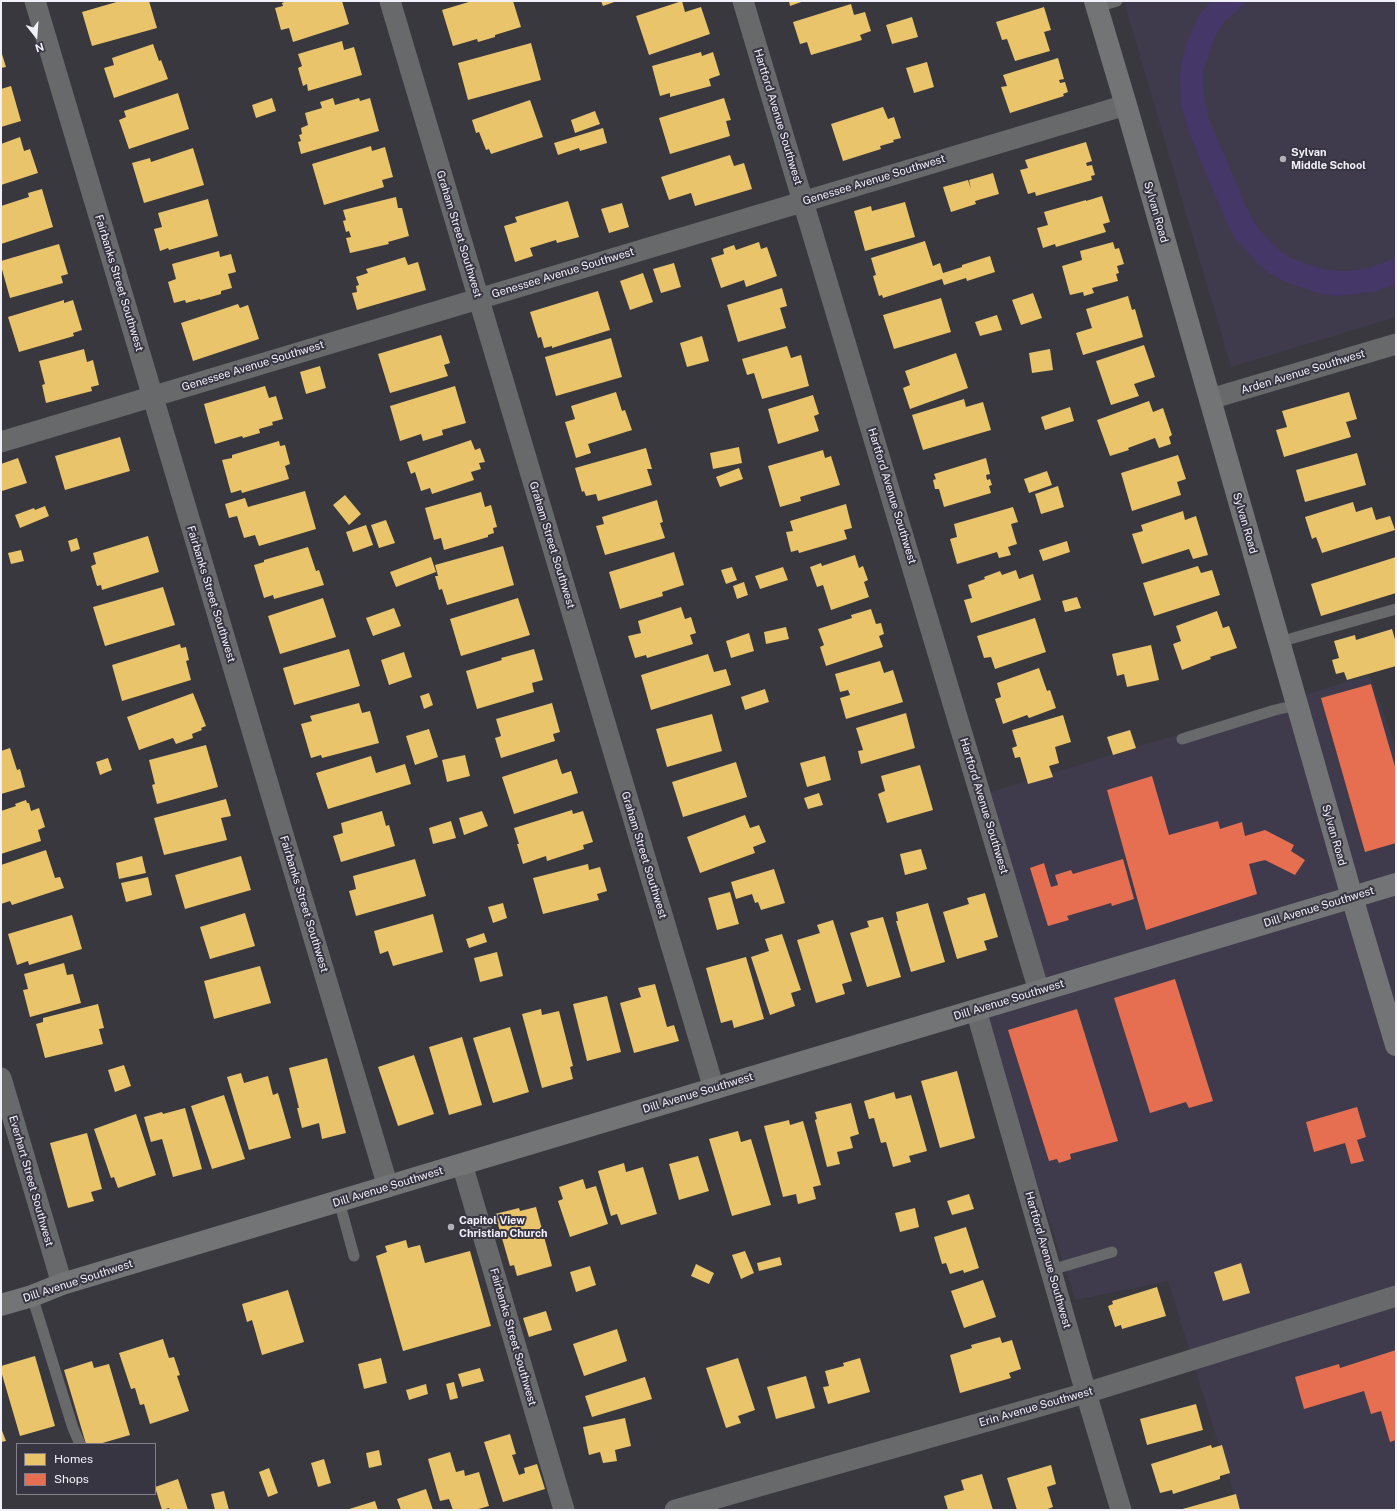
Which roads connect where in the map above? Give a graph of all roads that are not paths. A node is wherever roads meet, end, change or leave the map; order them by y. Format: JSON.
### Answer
{"nodes":[{"id":1,"x":35,"y":1,"type":"edge"},
{"id":2,"x":390,"y":1,"type":"edge"},
{"id":3,"x":743,"y":1,"type":"edge"},
{"id":4,"x":1103,"y":3,"type":"edge"},
{"id":5,"x":1126,"y":105,"type":"junction"},
{"id":6,"x":804,"y":201,"type":"junction"},
{"id":7,"x":478,"y":298,"type":"junction"},
{"id":8,"x":1396,"y":344,"type":"edge"},
{"id":9,"x":152,"y":396,"type":"junction"},
{"id":10,"x":1210,"y":399,"type":"junction"},
{"id":11,"x":1,"y":442,"type":"edge"},
{"id":12,"x":1396,"y":609,"type":"edge"},
{"id":13,"x":1279,"y":642,"type":"junction"},
{"id":14,"x":1297,"y":705,"type":"junction"},
{"id":15,"x":1182,"y":739,"type":"dead end"},
{"id":16,"x":1396,"y":884,"type":"edge"},
{"id":17,"x":1352,"y":897,"type":"junction"},
{"id":18,"x":1040,"y":991,"type":"junction"},
{"id":19,"x":976,"y":1010,"type":"junction"},
{"id":20,"x":1396,"y":1045,"type":"edge"},
{"id":21,"x":1,"y":1078,"type":"edge"},
{"id":22,"x":714,"y":1088,"type":"junction"},
{"id":23,"x":462,"y":1164,"type":"junction"},
{"id":24,"x":388,"y":1187,"type":"junction"},
{"id":25,"x":339,"y":1201,"type":"junction"},
{"id":26,"x":1112,"y":1252,"type":"dead end"},
{"id":27,"x":354,"y":1256,"type":"dead end"},
{"id":28,"x":1051,"y":1270,"type":"junction"},
{"id":29,"x":62,"y":1284,"type":"junction"},
{"id":30,"x":32,"y":1296,"type":"junction"},
{"id":31,"x":1396,"y":1296,"type":"edge"},
{"id":32,"x":1,"y":1305,"type":"edge"},
{"id":33,"x":1086,"y":1393,"type":"junction"},
{"id":34,"x":80,"y":1443,"type":"edge"},
{"id":35,"x":564,"y":1510,"type":"edge"},
{"id":36,"x":674,"y":1510,"type":"edge"},
{"id":37,"x":1121,"y":1510,"type":"edge"}],
"edges":[{"from":1,"to":9,"type":"street","name":"Fairbanks Street Southwest"},
{"from":2,"to":7,"type":"street","name":"Graham Street Southwest"},
{"from":3,"to":6,"type":"street","name":"Hartford Avenue Southwest"},
{"from":4,"to":5,"type":"main road","name":"Sylvan Road"},
{"from":5,"to":6,"type":"street","name":"Genessee Avenue Southwest"},
{"from":5,"to":10,"type":"main road","name":"Sylvan Road"},
{"from":6,"to":7,"type":"street","name":"Genessee Avenue Southwest"},
{"from":6,"to":18,"type":"street","name":"Hartford Avenue Southwest"},
{"from":7,"to":9,"type":"street","name":"Genessee Avenue Southwest"},
{"from":7,"to":22,"type":"street","name":"Graham Street Southwest"},
{"from":8,"to":10,"type":"street","name":"Arden Avenue Southwest"},
{"from":9,"to":11,"type":"street","name":"Genessee Avenue Southwest"},
{"from":9,"to":24,"type":"street","name":"Fairbanks Street Southwest"},
{"from":10,"to":13,"type":"main road","name":"Sylvan Road"},
{"from":12,"to":13,"type":"lane"},
{"from":13,"to":14,"type":"main road","name":"Sylvan Road"},
{"from":14,"to":15,"type":"lane"},
{"from":14,"to":17,"type":"main road","name":"Sylvan Road"},
{"from":16,"to":17,"type":"main road","name":"Dill Avenue Southwest"},
{"from":17,"to":18,"type":"main road","name":"Dill Avenue Southwest"},
{"from":17,"to":20,"type":"main road","name":"Sylvan Road"},
{"from":18,"to":19,"type":"main road","name":"Dill Avenue Southwest"},
{"from":19,"to":22,"type":"main road","name":"Dill Avenue Southwest"},
{"from":19,"to":28,"type":"street","name":"Hartford Avenue Southwest"},
{"from":21,"to":29,"type":"street","name":"Everhart Street Southwest"},
{"from":22,"to":23,"type":"main road","name":"Dill Avenue Southwest"},
{"from":23,"to":24,"type":"main road","name":"Dill Avenue Southwest"},
{"from":23,"to":35,"type":"street","name":"Fairbanks Street Southwest"},
{"from":24,"to":25,"type":"main road","name":"Dill Avenue Southwest"},
{"from":25,"to":27,"type":"lane"},
{"from":25,"to":29,"type":"main road","name":"Dill Avenue Southwest"},
{"from":26,"to":28,"type":"lane"},
{"from":28,"to":33,"type":"street","name":"Hartford Avenue Southwest"},
{"from":29,"to":30,"type":"main road","name":"Dill Avenue Southwest"},
{"from":30,"to":32,"type":"main road","name":"Dill Avenue Southwest"},
{"from":30,"to":34,"type":"lane"},
{"from":31,"to":33,"type":"street","name":"Erin Avenue Southwest"},
{"from":33,"to":36,"type":"street","name":"Erin Avenue Southwest"},
{"from":33,"to":37,"type":"street","name":"Hartford Avenue Southwest"}]}
